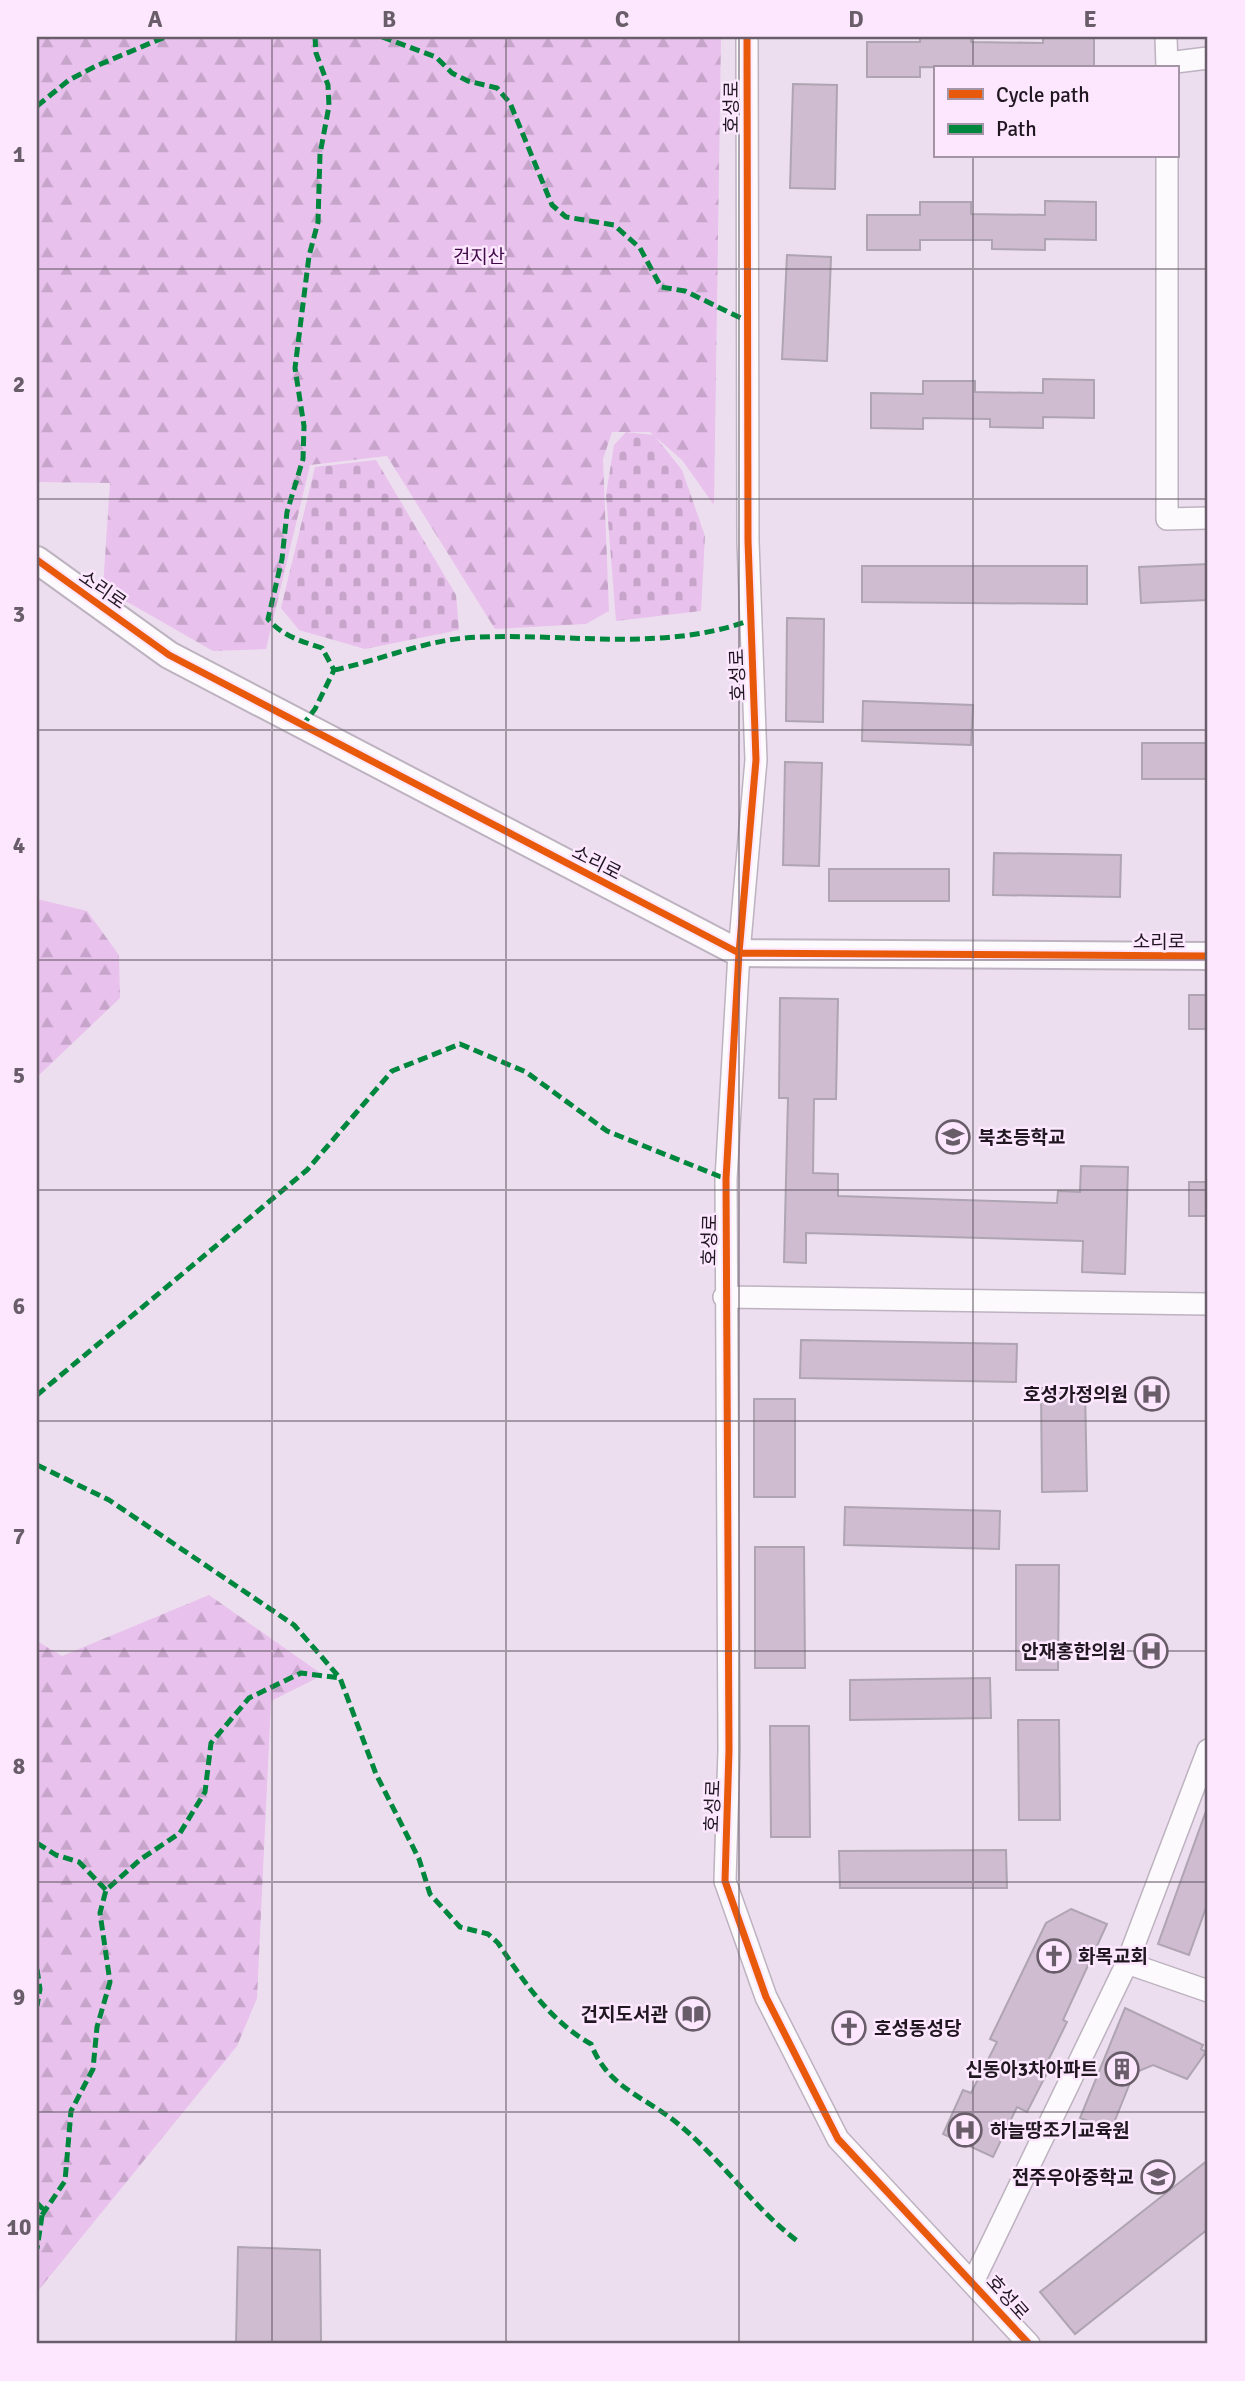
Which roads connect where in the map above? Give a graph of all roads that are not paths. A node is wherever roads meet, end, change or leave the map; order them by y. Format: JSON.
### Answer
{"nodes":[{"id":1,"x":747,"y":37,"type":"edge"},
{"id":2,"x":1166,"y":37,"type":"edge"},
{"id":3,"x":1208,"y":58,"type":"edge"},
{"id":4,"x":1167,"y":66,"type":"edge"},
{"id":5,"x":1167,"y":158,"type":"edge"},
{"id":6,"x":1208,"y":518,"type":"edge"},
{"id":7,"x":37,"y":560,"type":"edge"},
{"id":8,"x":739,"y":953,"type":"junction"},
{"id":9,"x":1208,"y":956,"type":"edge"},
{"id":10,"x":724,"y":1297,"type":"junction"},
{"id":11,"x":1208,"y":1304,"type":"edge"},
{"id":12,"x":1208,"y":1750,"type":"edge"},
{"id":13,"x":1127,"y":1963,"type":"junction"},
{"id":14,"x":1208,"y":1992,"type":"edge"},
{"id":15,"x":972,"y":2282,"type":"junction"},
{"id":16,"x":1029,"y":2344,"type":"edge"}],
"edges":[{"from":1,"to":8,"type":"street","name":"호성로"},
{"from":2,"to":4,"type":"street"},
{"from":3,"to":4,"type":"street"},
{"from":5,"to":6,"type":"street"},
{"from":7,"to":8,"type":"street","name":"소리로"},
{"from":8,"to":9,"type":"street","name":"소리로"},
{"from":8,"to":10,"type":"street","name":"호성로"},
{"from":10,"to":11,"type":"street"},
{"from":10,"to":15,"type":"street","name":"호성로"},
{"from":12,"to":13,"type":"street"},
{"from":13,"to":14,"type":"street"},
{"from":13,"to":15,"type":"street"},
{"from":15,"to":16,"type":"street","name":"호성로"}]}
